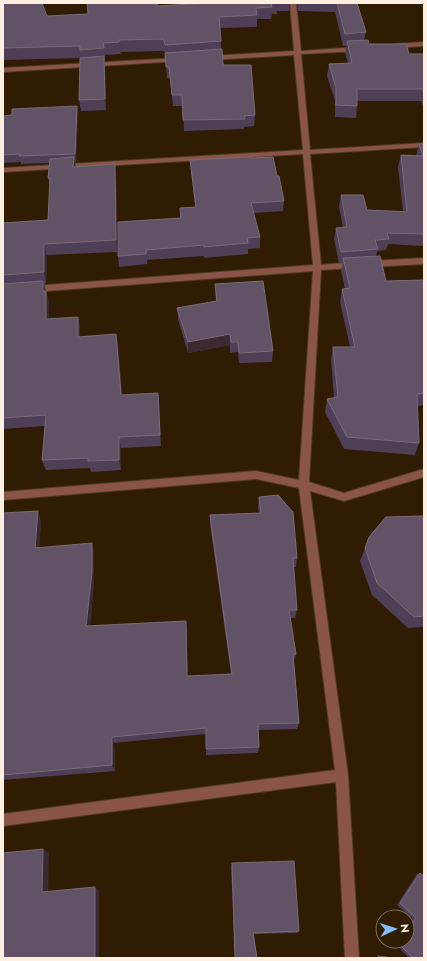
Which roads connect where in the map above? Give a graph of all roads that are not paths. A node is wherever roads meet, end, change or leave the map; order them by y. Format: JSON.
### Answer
{"nodes":[{"id":1,"x":293,"y":3,"type":"edge"},
{"id":2,"x":424,"y":44,"type":"edge"},
{"id":3,"x":384,"y":47,"type":"edge"},
{"id":4,"x":369,"y":48,"type":"edge"},
{"id":5,"x":298,"y":52,"type":"junction"},
{"id":6,"x":202,"y":58,"type":"edge"},
{"id":7,"x":186,"y":59,"type":"edge"},
{"id":8,"x":3,"y":70,"type":"edge"},
{"id":9,"x":424,"y":145,"type":"edge"},
{"id":10,"x":306,"y":152,"type":"junction"},
{"id":11,"x":3,"y":170,"type":"edge"},
{"id":12,"x":424,"y":261,"type":"edge"},
{"id":13,"x":317,"y":268,"type":"junction"},
{"id":14,"x":27,"y":289,"type":"edge"},
{"id":15,"x":424,"y":473,"type":"edge"},
{"id":16,"x":304,"y":485,"type":"junction"},
{"id":17,"x":3,"y":496,"type":"edge"},
{"id":18,"x":342,"y":775,"type":"junction"},
{"id":19,"x":3,"y":820,"type":"edge"},
{"id":20,"x":352,"y":958,"type":"edge"}],
"edges":[{"from":1,"to":5,"type":"street"},
{"from":2,"to":3,"type":"street"},
{"from":4,"to":5,"type":"street"},
{"from":5,"to":6,"type":"street"},
{"from":5,"to":10,"type":"street"},
{"from":7,"to":8,"type":"street"},
{"from":9,"to":10,"type":"street"},
{"from":10,"to":11,"type":"street"},
{"from":10,"to":13,"type":"street"},
{"from":12,"to":13,"type":"street"},
{"from":13,"to":14,"type":"street"},
{"from":13,"to":16,"type":"street"},
{"from":15,"to":16,"type":"street"},
{"from":16,"to":17,"type":"street"},
{"from":16,"to":18,"type":"street"},
{"from":18,"to":19,"type":"street"},
{"from":18,"to":20,"type":"street"}]}
